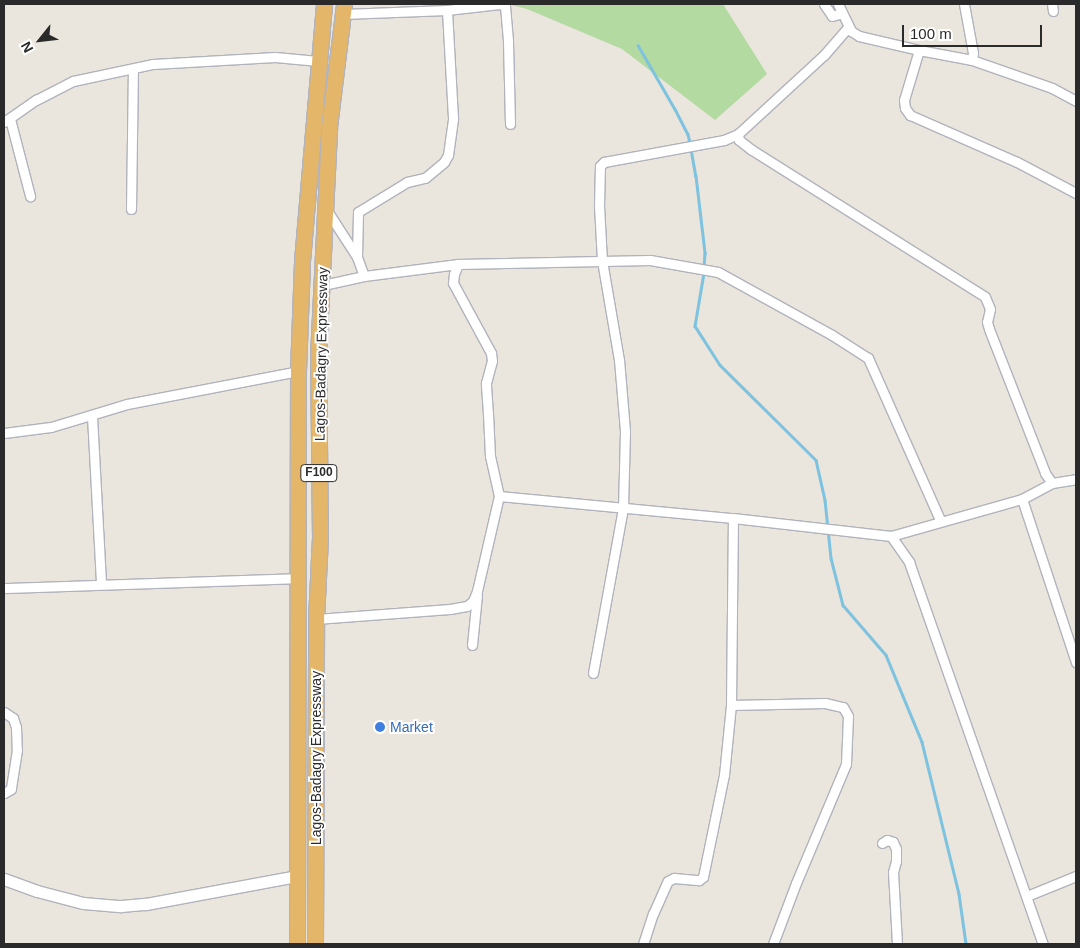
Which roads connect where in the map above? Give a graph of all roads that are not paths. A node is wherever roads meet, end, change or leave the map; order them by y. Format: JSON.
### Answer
{"nodes":[{"id":1,"x":324,"y":4,"type":"edge"},
{"id":2,"x":824,"y":4,"type":"edge"},
{"id":3,"x":838,"y":4,"type":"edge"},
{"id":4,"x":964,"y":4,"type":"edge"},
{"id":5,"x":344,"y":9,"type":"edge"},
{"id":6,"x":447,"y":10,"type":"junction"},
{"id":7,"x":842,"y":12,"type":"junction"},
{"id":8,"x":848,"y":28,"type":"junction"},
{"id":9,"x":919,"y":50,"type":"junction"},
{"id":10,"x":972,"y":60,"type":"junction"},
{"id":11,"x":318,"y":62,"type":"junction"},
{"id":12,"x":133,"y":70,"type":"junction"},
{"id":13,"x":1076,"y":101,"type":"edge"},
{"id":14,"x":7,"y":121,"type":"edge"},
{"id":15,"x":510,"y":124,"type":"dead end"},
{"id":16,"x":738,"y":134,"type":"junction"},
{"id":17,"x":1076,"y":193,"type":"edge"},
{"id":18,"x":30,"y":196,"type":"dead end"},
{"id":19,"x":324,"y":207,"type":"junction"},
{"id":20,"x":131,"y":209,"type":"dead end"},
{"id":21,"x":357,"y":258,"type":"junction"},
{"id":22,"x":602,"y":261,"type":"junction"},
{"id":23,"x":458,"y":264,"type":"junction"},
{"id":24,"x":364,"y":276,"type":"junction"},
{"id":25,"x":323,"y":285,"type":"junction"},
{"id":26,"x":298,"y":371,"type":"junction"},
{"id":27,"x":92,"y":416,"type":"junction"},
{"id":28,"x":4,"y":433,"type":"edge"},
{"id":29,"x":1076,"y":479,"type":"edge"},
{"id":30,"x":1052,"y":482,"type":"junction"},
{"id":31,"x":499,"y":496,"type":"junction"},
{"id":32,"x":1022,"y":499,"type":"junction"},
{"id":33,"x":622,"y":508,"type":"junction"},
{"id":34,"x":732,"y":518,"type":"junction"},
{"id":35,"x":940,"y":520,"type":"junction"},
{"id":36,"x":891,"y":536,"type":"junction"},
{"id":37,"x":320,"y":537,"type":"junction"},
{"id":38,"x":298,"y":541,"type":"junction"},
{"id":39,"x":298,"y":578,"type":"junction"},
{"id":40,"x":101,"y":584,"type":"junction"},
{"id":41,"x":4,"y":588,"type":"edge"},
{"id":42,"x":477,"y":591,"type":"junction"},
{"id":43,"x":316,"y":620,"type":"junction"},
{"id":44,"x":472,"y":645,"type":"dead end"},
{"id":45,"x":1076,"y":662,"type":"edge"},
{"id":46,"x":594,"y":673,"type":"dead end"},
{"id":47,"x":731,"y":704,"type":"junction"},
{"id":48,"x":4,"y":712,"type":"edge"},
{"id":49,"x":4,"y":793,"type":"edge"},
{"id":50,"x":882,"y":843,"type":"dead end"},
{"id":51,"x":297,"y":876,"type":"junction"},
{"id":52,"x":1076,"y":876,"type":"edge"},
{"id":53,"x":4,"y":880,"type":"edge"},
{"id":54,"x":1027,"y":896,"type":"junction"},
{"id":55,"x":298,"y":944,"type":"edge"},
{"id":56,"x":315,"y":944,"type":"edge"},
{"id":57,"x":644,"y":944,"type":"edge"},
{"id":58,"x":773,"y":944,"type":"edge"},
{"id":59,"x":897,"y":944,"type":"edge"},
{"id":60,"x":1043,"y":944,"type":"edge"}],
"edges":[{"from":1,"to":11,"type":"highway","name":"Lagos-Badagry Expressway","number":"F100"},
{"from":2,"to":7,"type":"street"},
{"from":3,"to":7,"type":"street"},
{"from":4,"to":10,"type":"street"},
{"from":5,"to":6,"type":"street"},
{"from":5,"to":19,"type":"highway","name":"Lagos-Badagry Expressway","number":"F100"},
{"from":6,"to":15,"type":"street"},
{"from":6,"to":21,"type":"street"},
{"from":7,"to":8,"type":"street"},
{"from":8,"to":9,"type":"street"},
{"from":8,"to":16,"type":"street"},
{"from":9,"to":10,"type":"street"},
{"from":9,"to":17,"type":"street"},
{"from":10,"to":13,"type":"street"},
{"from":11,"to":12,"type":"street"},
{"from":11,"to":26,"type":"highway","name":"Lagos-Badagry Expressway","number":"F100"},
{"from":12,"to":14,"type":"street"},
{"from":12,"to":20,"type":"street"},
{"from":14,"to":18,"type":"street"},
{"from":16,"to":22,"type":"street"},
{"from":16,"to":30,"type":"street"},
{"from":19,"to":21,"type":"street"},
{"from":19,"to":25,"type":"highway","name":"Lagos-Badagry Expressway","number":"F100"},
{"from":21,"to":24,"type":"street"},
{"from":22,"to":23,"type":"street"},
{"from":22,"to":33,"type":"street"},
{"from":22,"to":35,"type":"street"},
{"from":23,"to":24,"type":"street"},
{"from":23,"to":31,"type":"street"},
{"from":24,"to":25,"type":"street"},
{"from":25,"to":37,"type":"highway","name":"Lagos-Badagry Expressway","number":"F100"},
{"from":26,"to":27,"type":"street"},
{"from":26,"to":38,"type":"highway","name":"Lagos-Badagry Expressway","number":"F100"},
{"from":27,"to":28,"type":"street"},
{"from":27,"to":40,"type":"street"},
{"from":29,"to":30,"type":"street"},
{"from":30,"to":32,"type":"street"},
{"from":31,"to":33,"type":"street"},
{"from":31,"to":42,"type":"street"},
{"from":32,"to":35,"type":"street"},
{"from":32,"to":45,"type":"street"},
{"from":33,"to":34,"type":"street"},
{"from":33,"to":46,"type":"street"},
{"from":34,"to":36,"type":"street"},
{"from":34,"to":47,"type":"street"},
{"from":35,"to":36,"type":"street"},
{"from":36,"to":54,"type":"street"},
{"from":37,"to":38,"type":"highway"},
{"from":37,"to":43,"type":"highway","name":"Lagos-Badagry Expressway","number":"F100"},
{"from":38,"to":39,"type":"highway","name":"Lagos-Badagry Expressway","number":"F100"},
{"from":39,"to":40,"type":"street"},
{"from":39,"to":51,"type":"highway","name":"Lagos-Badagry Expressway","number":"F100"},
{"from":40,"to":41,"type":"street"},
{"from":42,"to":43,"type":"street"},
{"from":42,"to":44,"type":"street"},
{"from":43,"to":56,"type":"highway","name":"Lagos-Badagry Expressway","number":"F100"},
{"from":47,"to":57,"type":"street"},
{"from":47,"to":58,"type":"street"},
{"from":48,"to":49,"type":"street"},
{"from":50,"to":59,"type":"street"},
{"from":51,"to":53,"type":"street"},
{"from":51,"to":55,"type":"highway","name":"Lagos-Badagry Expressway","number":"F100"},
{"from":52,"to":54,"type":"street"},
{"from":54,"to":60,"type":"street"}]}
